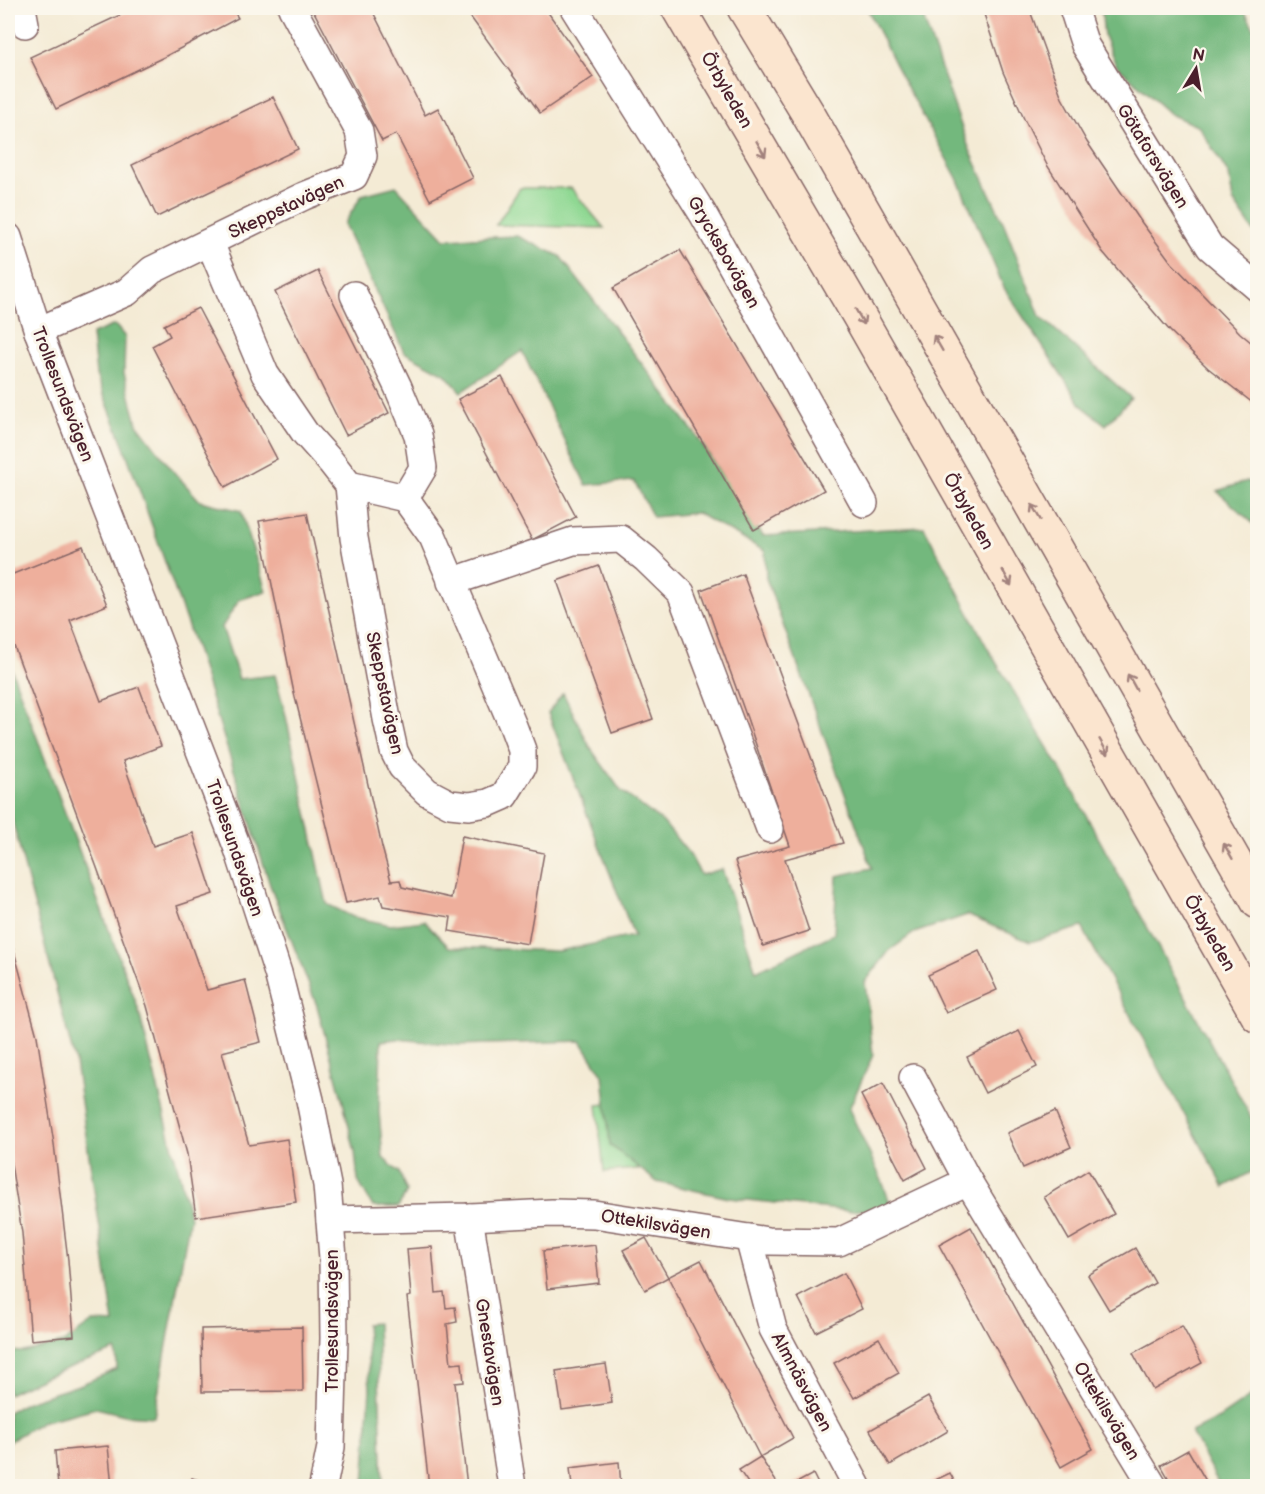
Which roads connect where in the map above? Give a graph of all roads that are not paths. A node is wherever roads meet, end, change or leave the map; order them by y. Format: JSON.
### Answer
{"nodes":[{"id":1,"x":292,"y":8,"type":"edge"},
{"id":2,"x":574,"y":8,"type":"edge"},
{"id":3,"x":678,"y":8,"type":"edge"},
{"id":4,"x":744,"y":8,"type":"edge"},
{"id":5,"x":1072,"y":8,"type":"edge"},
{"id":6,"x":8,"y":237,"type":"edge"},
{"id":7,"x":210,"y":243,"type":"junction"},
{"id":8,"x":1257,"y":288,"type":"edge"},
{"id":9,"x":354,"y":296,"type":"dead end"},
{"id":10,"x":38,"y":331,"type":"junction"},
{"id":11,"x":350,"y":485,"type":"junction"},
{"id":12,"x":405,"y":498,"type":"junction"},
{"id":13,"x":864,"y":503,"type":"dead end"},
{"id":14,"x":451,"y":582,"type":"junction"},
{"id":15,"x":770,"y":829,"type":"dead end"},
{"id":16,"x":1257,"y":902,"type":"edge"},
{"id":17,"x":1257,"y":1016,"type":"edge"},
{"id":18,"x":913,"y":1078,"type":"dead end"},
{"id":19,"x":968,"y":1181,"type":"junction"},
{"id":20,"x":469,"y":1218,"type":"junction"},
{"id":21,"x":330,"y":1220,"type":"junction"},
{"id":22,"x":749,"y":1238,"type":"junction"},
{"id":23,"x":323,"y":1486,"type":"edge"},
{"id":24,"x":512,"y":1486,"type":"edge"},
{"id":25,"x":857,"y":1486,"type":"edge"},
{"id":26,"x":1153,"y":1486,"type":"edge"}],
"edges":[{"from":1,"to":7,"type":"street","name":"Skeppstavägen"},
{"from":2,"to":13,"type":"street","name":"Grycksbovägen"},
{"from":3,"to":17,"type":"main road","name":"Örbyleden","one_way":true},
{"from":16,"to":4,"type":"main road","one_way":true},
{"from":5,"to":8,"type":"street","name":"Götaforsvägen"},
{"from":6,"to":10,"type":"street","name":"Trollesundsvägen"},
{"from":7,"to":10,"type":"street","name":"Skeppstavägen"},
{"from":7,"to":11,"type":"street","name":"Skeppstavägen"},
{"from":9,"to":12,"type":"street"},
{"from":10,"to":21,"type":"street","name":"Trollesundsvägen"},
{"from":11,"to":12,"type":"street"},
{"from":11,"to":14,"type":"street","name":"Skeppstavägen"},
{"from":12,"to":14,"type":"street","name":"Skeppstavägen"},
{"from":14,"to":15,"type":"street"},
{"from":18,"to":19,"type":"street","name":"Ottekilsvägen"},
{"from":19,"to":22,"type":"street","name":"Ottekilsvägen"},
{"from":19,"to":26,"type":"street","name":"Ottekilsvägen"},
{"from":20,"to":21,"type":"street","name":"Ottekilsvägen"},
{"from":20,"to":22,"type":"street","name":"Ottekilsvägen"},
{"from":20,"to":24,"type":"street","name":"Gnestavägen"},
{"from":21,"to":23,"type":"street","name":"Trollesundsvägen"},
{"from":22,"to":25,"type":"street","name":"Almnäsvägen"}]}
